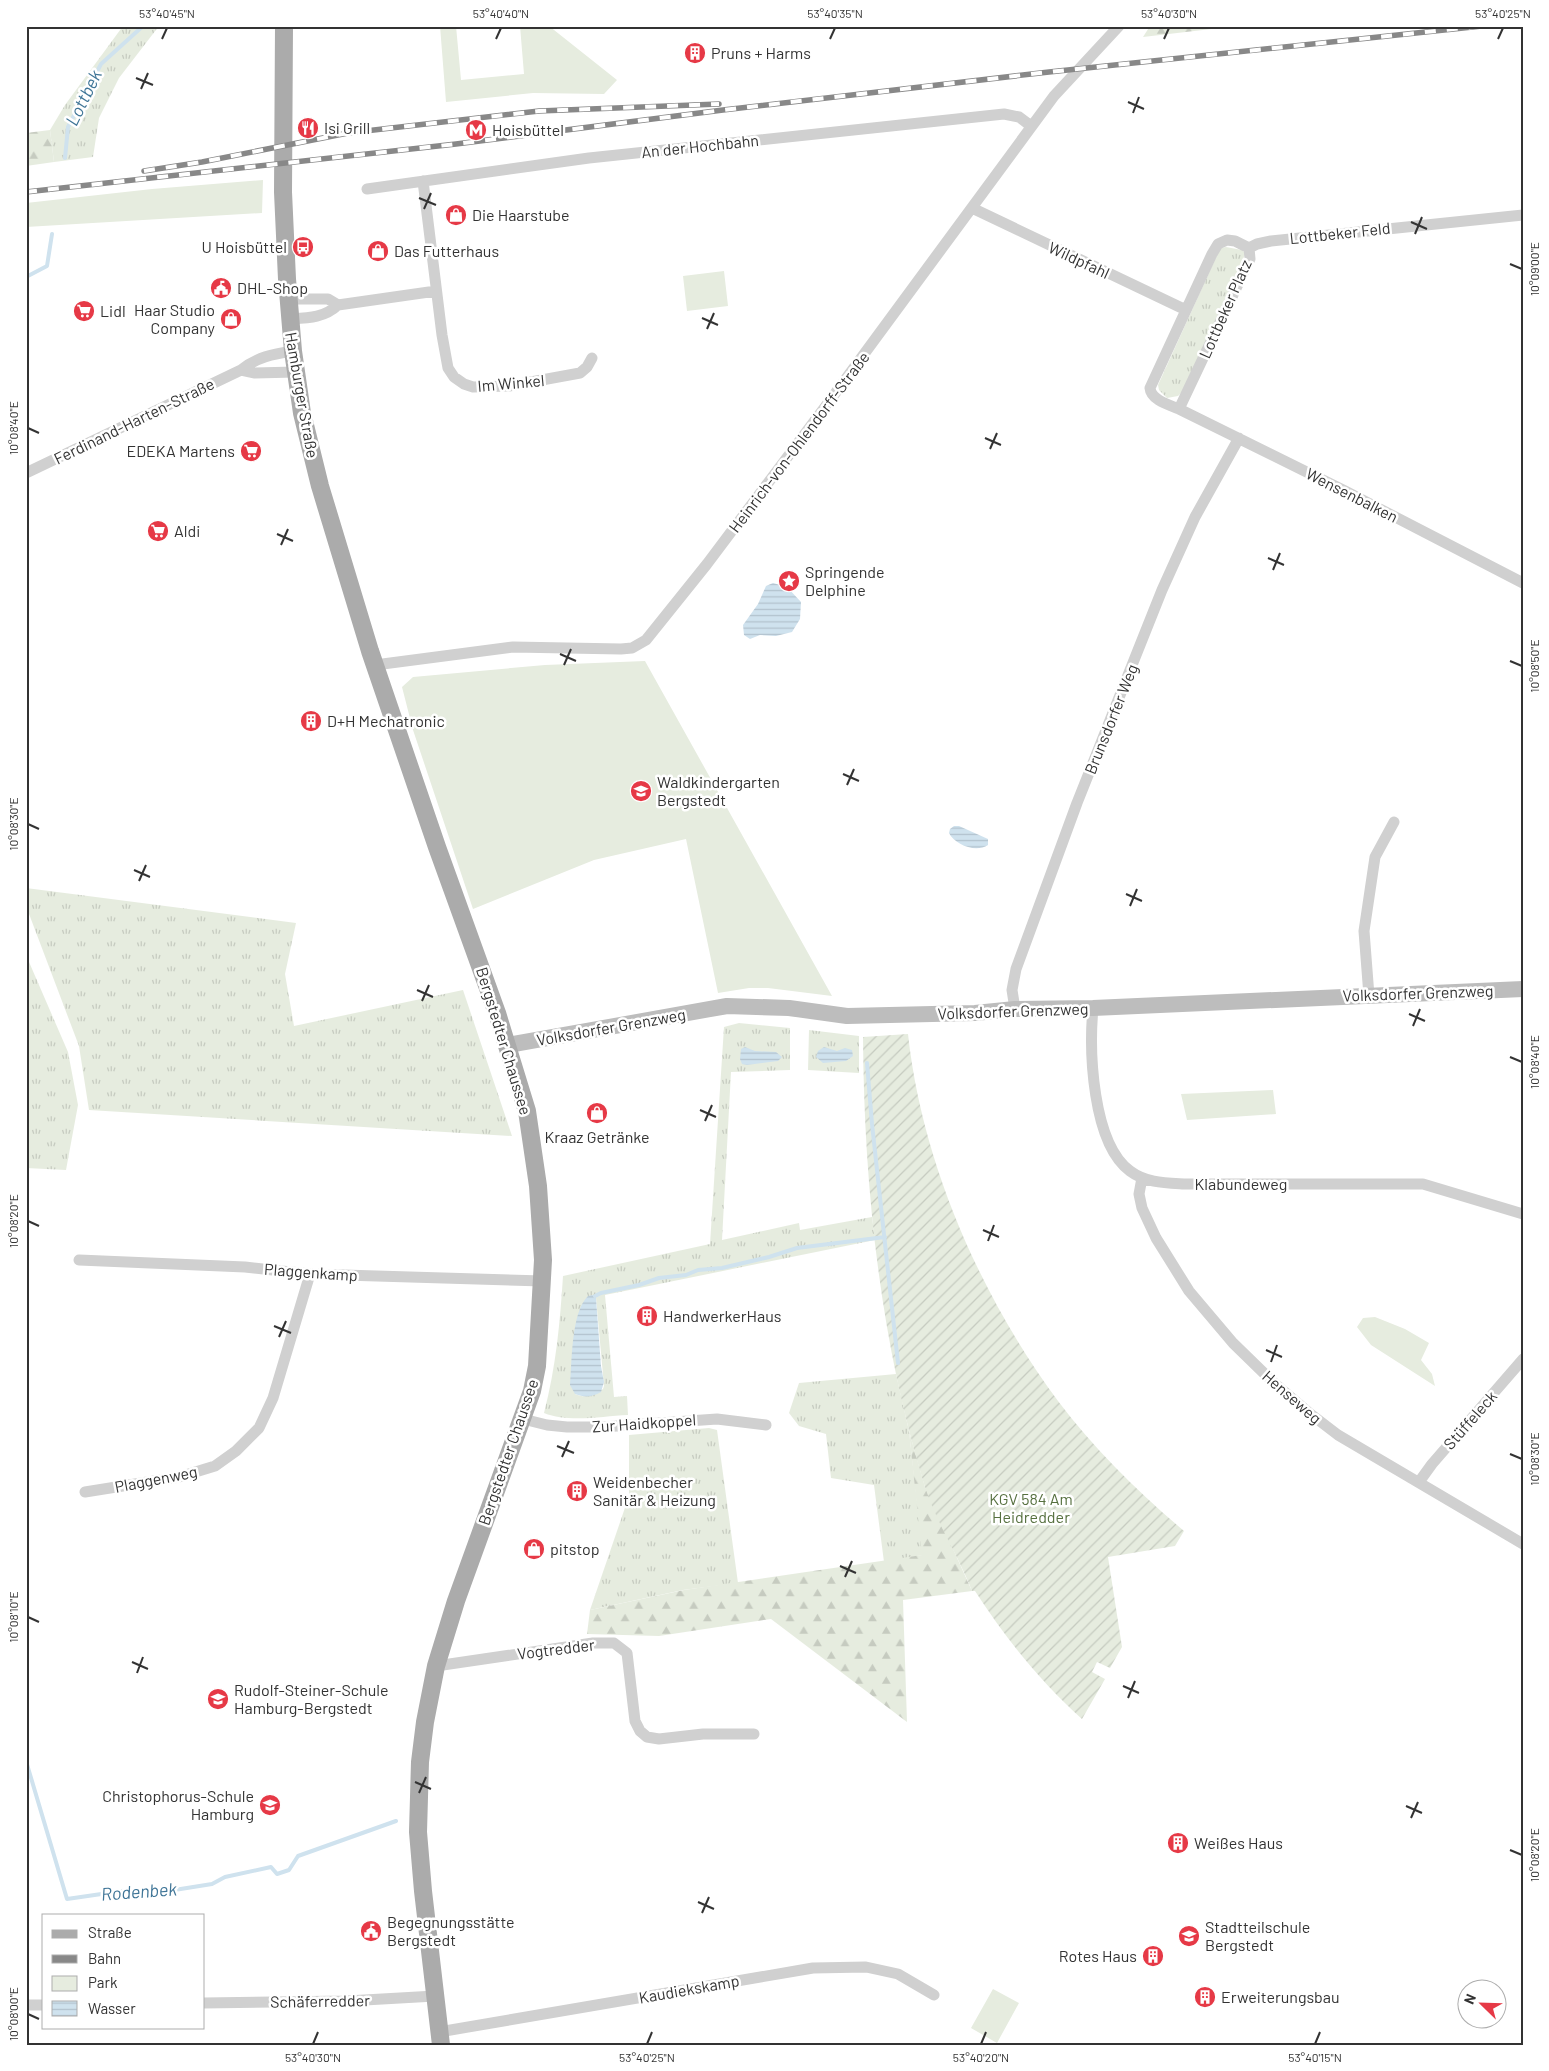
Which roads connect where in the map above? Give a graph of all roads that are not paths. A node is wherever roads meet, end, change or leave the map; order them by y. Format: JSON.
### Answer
{"nodes":[{"id":1,"x":284,"y":26,"type":"edge"},
{"id":2,"x":1118,"y":26,"type":"edge"},
{"id":3,"x":1032,"y":126,"type":"junction"},
{"id":4,"x":423,"y":180,"type":"junction"},
{"id":5,"x":367,"y":189,"type":"dead end"},
{"id":6,"x":972,"y":208,"type":"junction"},
{"id":7,"x":1523,"y":215,"type":"edge"},
{"id":8,"x":1249,"y":248,"type":"junction"},
{"id":9,"x":436,"y":290,"type":"junction"},
{"id":10,"x":288,"y":299,"type":"junction"},
{"id":11,"x":338,"y":304,"type":"junction"},
{"id":12,"x":1186,"y":310,"type":"junction"},
{"id":13,"x":290,"y":319,"type":"junction"},
{"id":14,"x":293,"y":351,"type":"junction"},
{"id":15,"x":592,"y":358,"type":"dead end"},
{"id":16,"x":241,"y":370,"type":"junction"},
{"id":17,"x":295,"y":372,"type":"junction"},
{"id":18,"x":1179,"y":410,"type":"junction"},
{"id":19,"x":1239,"y":438,"type":"junction"},
{"id":20,"x":26,"y":473,"type":"edge"},
{"id":21,"x":1523,"y":583,"type":"edge"},
{"id":22,"x":375,"y":665,"type":"junction"},
{"id":23,"x":1394,"y":822,"type":"dead end"},
{"id":24,"x":1523,"y":989,"type":"edge"},
{"id":25,"x":1368,"y":996,"type":"junction"},
{"id":26,"x":1093,"y":1008,"type":"junction"},
{"id":27,"x":1014,"y":1009,"type":"junction"},
{"id":28,"x":508,"y":1045,"type":"junction"},
{"id":29,"x":1142,"y":1178,"type":"junction"},
{"id":30,"x":1523,"y":1214,"type":"edge"},
{"id":31,"x":79,"y":1260,"type":"dead end"},
{"id":32,"x":310,"y":1274,"type":"junction"},
{"id":33,"x":543,"y":1281,"type":"junction"},
{"id":34,"x":1523,"y":1360,"type":"edge"},
{"id":35,"x":523,"y":1419,"type":"junction"},
{"id":36,"x":766,"y":1426,"type":"dead end"},
{"id":37,"x":1419,"y":1482,"type":"junction"},
{"id":38,"x":85,"y":1492,"type":"dead end"},
{"id":39,"x":1523,"y":1544,"type":"edge"},
{"id":40,"x":436,"y":1666,"type":"junction"},
{"id":41,"x":754,"y":1734,"type":"dead end"},
{"id":42,"x":435,"y":1996,"type":"junction"},
{"id":43,"x":934,"y":1996,"type":"dead end"},
{"id":44,"x":205,"y":2003,"type":"edge"},
{"id":45,"x":26,"y":2005,"type":"edge"},
{"id":46,"x":42,"y":2005,"type":"edge"},
{"id":47,"x":440,"y":2038,"type":"edge"}],
"edges":[{"from":1,"to":10,"type":"main road","name":"Hamburger Straße"},
{"from":2,"to":3,"type":"street","name":"Heinrich-von-Ohlendorff-Straße"},
{"from":3,"to":4,"type":"street","name":"An der Hochbahn"},
{"from":3,"to":6,"type":"street","name":"Heinrich-von-Ohlendorff-Straße"},
{"from":4,"to":5,"type":"street","name":"An der Hochbahn"},
{"from":4,"to":9,"type":"street","name":"Im Winkel"},
{"from":6,"to":12,"type":"street","name":"Wildpfahl"},
{"from":6,"to":22,"type":"street","name":"Heinrich-von-Ohlendorff-Straße"},
{"from":7,"to":8,"type":"street","name":"Lottbeker Feld"},
{"from":8,"to":12,"type":"street","name":"Lottbeker Platz"},
{"from":8,"to":18,"type":"street","name":"Lottbeker Platz"},
{"from":9,"to":11,"type":"street"},
{"from":9,"to":15,"type":"street","name":"Im Winkel"},
{"from":10,"to":11,"type":"street"},
{"from":10,"to":13,"type":"main road","name":"Hamburger Straße"},
{"from":11,"to":13,"type":"street"},
{"from":12,"to":18,"type":"street","name":"Lottbeker Platz"},
{"from":13,"to":14,"type":"main road","name":"Hamburger Straße"},
{"from":14,"to":16,"type":"street","name":"Ferdinand-Harten-Straße"},
{"from":14,"to":17,"type":"main road","name":"Hamburger Straße"},
{"from":16,"to":17,"type":"street"},
{"from":16,"to":20,"type":"street","name":"Ferdinand-Harten-Straße"},
{"from":17,"to":22,"type":"main road","name":"Hamburger Straße"},
{"from":18,"to":19,"type":"street","name":"Wensenbalken"},
{"from":19,"to":21,"type":"street","name":"Wensenbalken"},
{"from":19,"to":27,"type":"street","name":"Brunsdorfer Weg"},
{"from":22,"to":28,"type":"main road","name":"Bergstedter Chaussee"},
{"from":23,"to":25,"type":"street"},
{"from":24,"to":25,"type":"street","name":"Volksdorfer Grenzweg"},
{"from":25,"to":26,"type":"street","name":"Volksdorfer Grenzweg"},
{"from":26,"to":27,"type":"street","name":"Volksdorfer Grenzweg"},
{"from":26,"to":29,"type":"street","name":"Klabundeweg"},
{"from":27,"to":28,"type":"street","name":"Volksdorfer Grenzweg"},
{"from":28,"to":33,"type":"main road","name":"Bergstedter Chaussee"},
{"from":29,"to":30,"type":"street","name":"Klabundeweg"},
{"from":29,"to":37,"type":"street","name":"Henseweg"},
{"from":31,"to":32,"type":"street","name":"Plaggenkamp"},
{"from":32,"to":33,"type":"street","name":"Plaggenkamp"},
{"from":32,"to":38,"type":"street","name":"Plaggenweg"},
{"from":33,"to":35,"type":"main road","name":"Bergstedter Chaussee"},
{"from":34,"to":37,"type":"street","name":"Stüffeleck"},
{"from":35,"to":36,"type":"street","name":"Zur Haidkoppel"},
{"from":35,"to":40,"type":"main road","name":"Bergstedter Chaussee"},
{"from":37,"to":39,"type":"street","name":"Henseweg"},
{"from":40,"to":41,"type":"street","name":"Vogtredder"},
{"from":40,"to":42,"type":"main road","name":"Bergstedter Chaussee"},
{"from":42,"to":44,"type":"street","name":"Schäferredder"},
{"from":42,"to":47,"type":"main road","name":"Bergstedter Chaussee"},
{"from":43,"to":47,"type":"street","name":"Kaudiekskamp"},
{"from":45,"to":46,"type":"street"}]}
